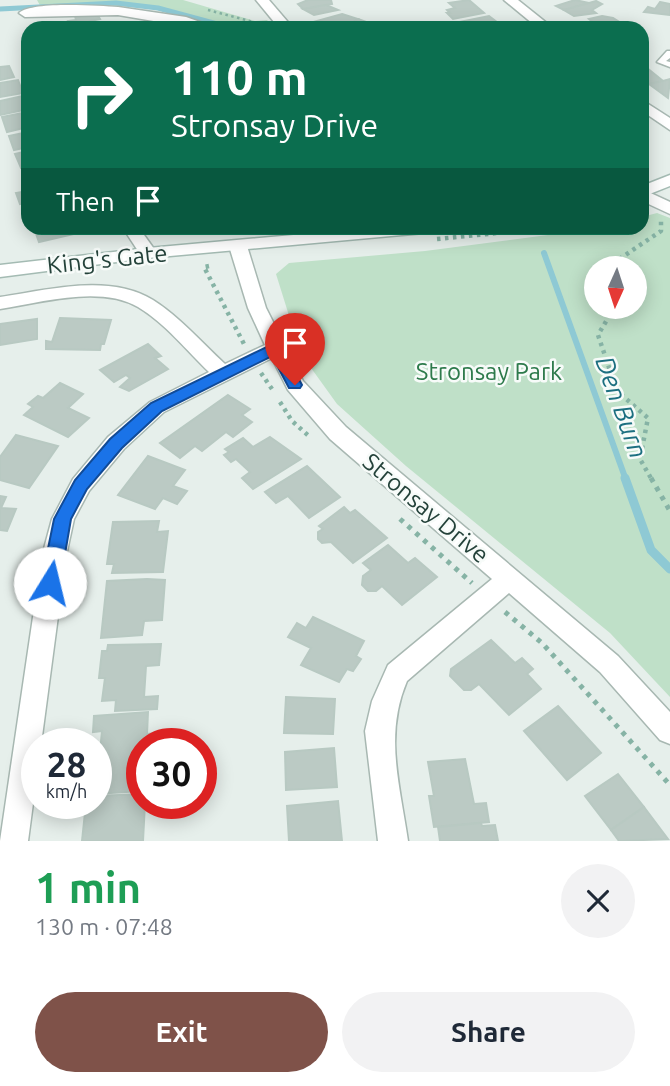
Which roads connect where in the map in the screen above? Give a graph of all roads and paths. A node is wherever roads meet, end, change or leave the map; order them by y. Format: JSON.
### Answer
{"nodes":[{"id":1,"x":261,"y":0,"type":"edge"},
{"id":2,"x":510,"y":0,"type":"edge"},
{"id":3,"x":21,"y":5,"type":"edge"},
{"id":4,"x":208,"y":10,"type":"dead end"},
{"id":5,"x":29,"y":21,"type":"edge"},
{"id":6,"x":187,"y":21,"type":"edge"},
{"id":7,"x":260,"y":21,"type":"edge"},
{"id":8,"x":280,"y":21,"type":"edge"},
{"id":9,"x":538,"y":21,"type":"edge"},
{"id":10,"x":670,"y":53,"type":"edge"},
{"id":11,"x":670,"y":65,"type":"edge"},
{"id":12,"x":649,"y":109,"type":"edge"},
{"id":13,"x":670,"y":125,"type":"edge"},
{"id":14,"x":670,"y":180,"type":"edge"},
{"id":15,"x":649,"y":190,"type":"edge"},
{"id":16,"x":649,"y":199,"type":"edge"},
{"id":17,"x":664,"y":211,"type":"edge"},
{"id":18,"x":136,"y":235,"type":"edge"},
{"id":19,"x":412,"y":235,"type":"edge"},
{"id":20,"x":148,"y":253,"type":"junction"},
{"id":21,"x":240,"y":254,"type":"junction"},
{"id":22,"x":624,"y":256,"type":"edge"},
{"id":23,"x":0,"y":271,"type":"edge"},
{"id":24,"x":0,"y":303,"type":"edge"},
{"id":25,"x":607,"y":319,"type":"edge"},
{"id":26,"x":275,"y":348,"type":"junction"},
{"id":27,"x":252,"y":358,"type":"junction"},
{"id":28,"x":221,"y":372,"type":"junction"},
{"id":29,"x":313,"y":440,"type":"dead end"},
{"id":30,"x":670,"y":510,"type":"edge"},
{"id":31,"x":395,"y":513,"type":"dead end"},
{"id":32,"x":510,"y":578,"type":"junction"},
{"id":33,"x":487,"y":597,"type":"junction"},
{"id":34,"x":670,"y":731,"type":"edge"},
{"id":35,"x":670,"y":785,"type":"edge"},
{"id":36,"x":13,"y":841,"type":"edge"},
{"id":37,"x":393,"y":841,"type":"edge"}],
"edges":[{"from":1,"to":8,"type":"street"},
{"from":2,"to":9,"type":"street"},
{"from":3,"to":5,"type":"street"},
{"from":3,"to":6,"type":"street"},
{"from":4,"to":7,"type":"path"},
{"from":10,"to":11,"type":"lane"},
{"from":12,"to":13,"type":"street"},
{"from":14,"to":15,"type":"street"},
{"from":16,"to":17,"type":"street"},
{"from":17,"to":22,"type":"path"},
{"from":18,"to":20,"type":"street"},
{"from":19,"to":21,"type":"street","name":"King's Gate"},
{"from":20,"to":21,"type":"street","name":"King's Gate"},
{"from":20,"to":23,"type":"street","name":"King's Gate"},
{"from":21,"to":26,"type":"street","name":"Stronsay Drive"},
{"from":21,"to":27,"type":"path"},
{"from":24,"to":28,"type":"street","name":"King's Gate"},
{"from":25,"to":30,"type":"path"},
{"from":26,"to":27,"type":"street"},
{"from":26,"to":32,"type":"street","name":"Stronsay Drive"},
{"from":27,"to":28,"type":"street"},
{"from":27,"to":29,"type":"path"},
{"from":28,"to":36,"type":"street"},
{"from":31,"to":33,"type":"path"},
{"from":32,"to":33,"type":"street"},
{"from":32,"to":34,"type":"street","name":"Stronsay Drive"},
{"from":33,"to":35,"type":"path"},
{"from":33,"to":37,"type":"street"}]}
